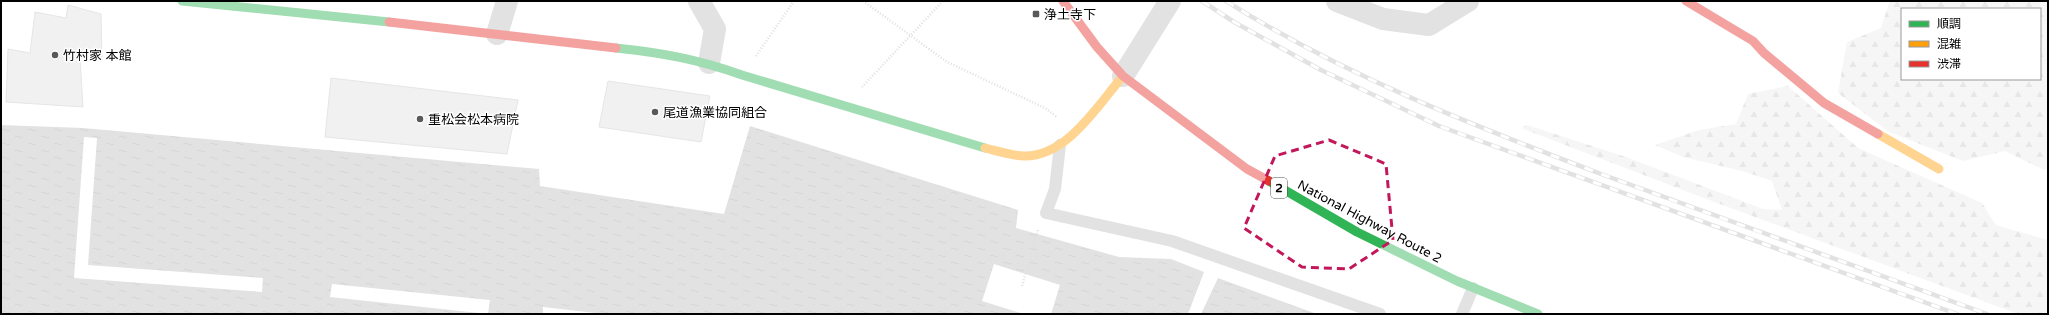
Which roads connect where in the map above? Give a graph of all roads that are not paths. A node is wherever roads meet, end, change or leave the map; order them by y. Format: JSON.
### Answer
{"nodes":[{"id":1,"x":182,"y":1,"type":"edge"},
{"id":2,"x":506,"y":1,"type":"edge"},
{"id":3,"x":699,"y":1,"type":"edge"},
{"id":4,"x":1063,"y":1,"type":"edge"},
{"id":5,"x":1170,"y":1,"type":"edge"},
{"id":6,"x":1337,"y":1,"type":"edge"},
{"id":7,"x":1468,"y":1,"type":"edge"},
{"id":8,"x":1686,"y":1,"type":"edge"},
{"id":9,"x":497,"y":34,"type":"junction"},
{"id":10,"x":709,"y":64,"type":"junction"},
{"id":11,"x":1123,"y":76,"type":"junction"},
{"id":12,"x":1060,"y":145,"type":"junction"},
{"id":13,"x":1939,"y":169,"type":"dead end"},
{"id":14,"x":1473,"y":288,"type":"junction"},
{"id":15,"x":1380,"y":314,"type":"edge"},
{"id":16,"x":1462,"y":314,"type":"edge"},
{"id":17,"x":1538,"y":314,"type":"edge"}],
"edges":[{"from":1,"to":9,"type":"main road"},
{"from":2,"to":9,"type":"street"},
{"from":3,"to":10,"type":"street"},
{"from":4,"to":11,"type":"main road","name":"National Highway Route 2","number":"2"},
{"from":5,"to":11,"type":"street"},
{"from":6,"to":7,"type":"street"},
{"from":8,"to":13,"type":"main road"},
{"from":9,"to":10,"type":"main road"},
{"from":10,"to":12,"type":"main road"},
{"from":11,"to":12,"type":"main road"},
{"from":11,"to":14,"type":"main road","name":"National Highway Route 2","number":"2"},
{"from":12,"to":15,"type":"lane"},
{"from":14,"to":16,"type":"lane"},
{"from":14,"to":17,"type":"main road","name":"National Highway Route 2","number":"2"}]}
